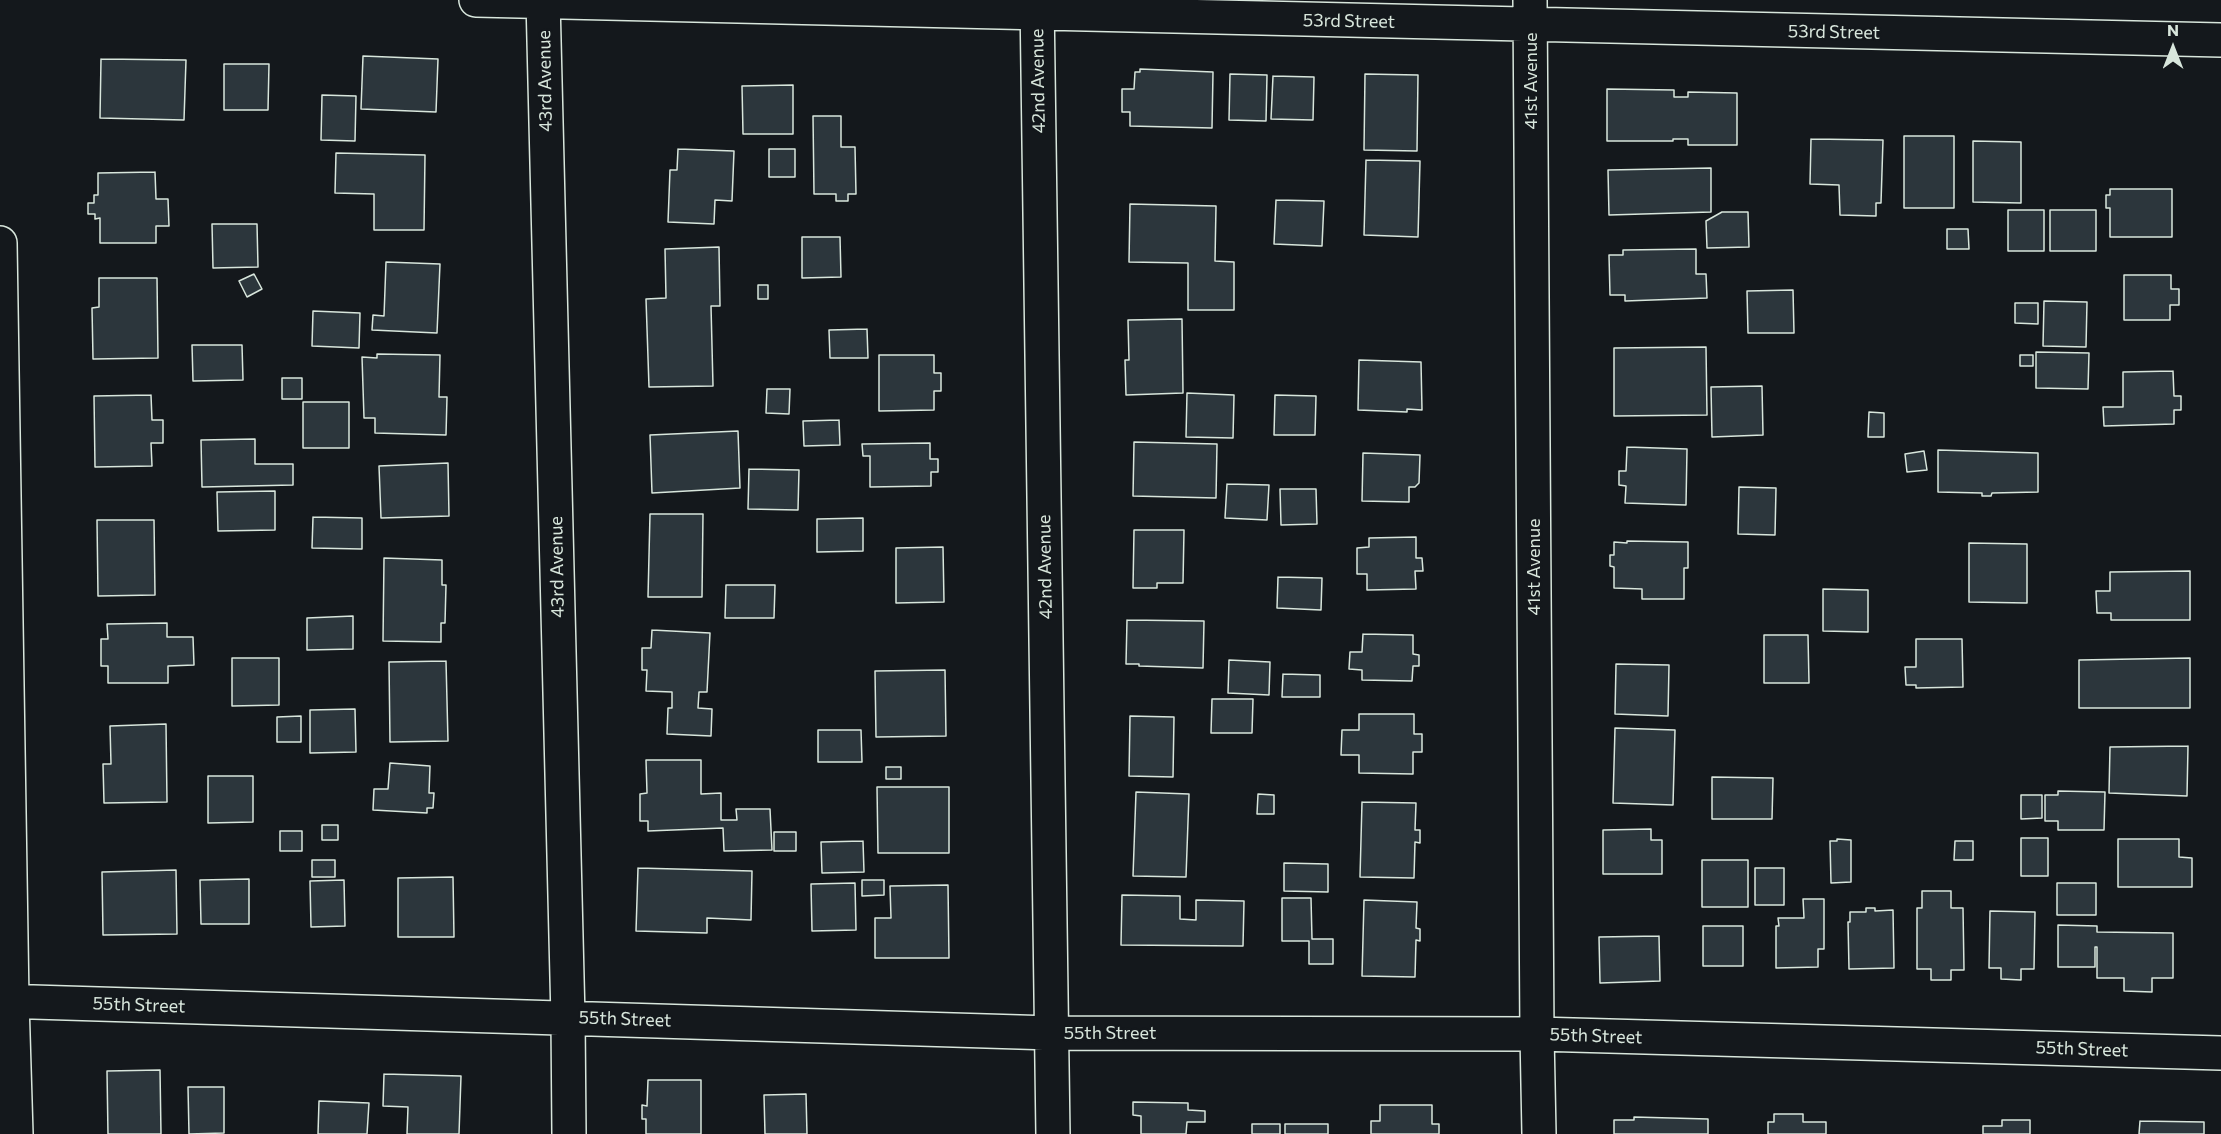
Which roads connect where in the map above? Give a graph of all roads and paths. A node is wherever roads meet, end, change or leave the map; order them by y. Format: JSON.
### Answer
{"nodes":[{"id":1,"x":476,"y":0,"type":"edge"},
{"id":2,"x":543,"y":1,"type":"edge"},
{"id":3,"x":1037,"y":7,"type":"edge"},
{"id":4,"x":1530,"y":13,"type":"edge"},
{"id":5,"x":2221,"y":40,"type":"edge"},
{"id":6,"x":0,"y":243,"type":"edge"},
{"id":7,"x":6,"y":1001,"type":"edge"},
{"id":8,"x":568,"y":1018,"type":"junction"},
{"id":9,"x":1052,"y":1033,"type":"junction"},
{"id":10,"x":1536,"y":1034,"type":"junction"},
{"id":11,"x":2221,"y":1053,"type":"edge"},
{"id":12,"x":16,"y":1134,"type":"edge"},
{"id":13,"x":569,"y":1134,"type":"edge"},
{"id":14,"x":1053,"y":1134,"type":"edge"},
{"id":15,"x":1539,"y":1134,"type":"edge"}],
"edges":[{"from":1,"to":2,"type":"street","name":"53rd Street"},
{"from":2,"to":3,"type":"street","name":"53rd Street"},
{"from":2,"to":8,"type":"street","name":"43rd Avenue"},
{"from":3,"to":4,"type":"street","name":"53rd Street"},
{"from":3,"to":9,"type":"street","name":"42nd Avenue"},
{"from":4,"to":5,"type":"street","name":"53rd Street"},
{"from":4,"to":10,"type":"street","name":"41st Avenue"},
{"from":6,"to":7,"type":"street"},
{"from":7,"to":8,"type":"street","name":"55th Street"},
{"from":7,"to":12,"type":"street"},
{"from":8,"to":9,"type":"street","name":"55th Street"},
{"from":8,"to":13,"type":"street","name":"43rd Avenue"},
{"from":9,"to":10,"type":"street","name":"55th Street"},
{"from":9,"to":14,"type":"street","name":"42nd Avenue"},
{"from":10,"to":11,"type":"street","name":"55th Street"},
{"from":10,"to":15,"type":"street","name":"41st Avenue"}]}
